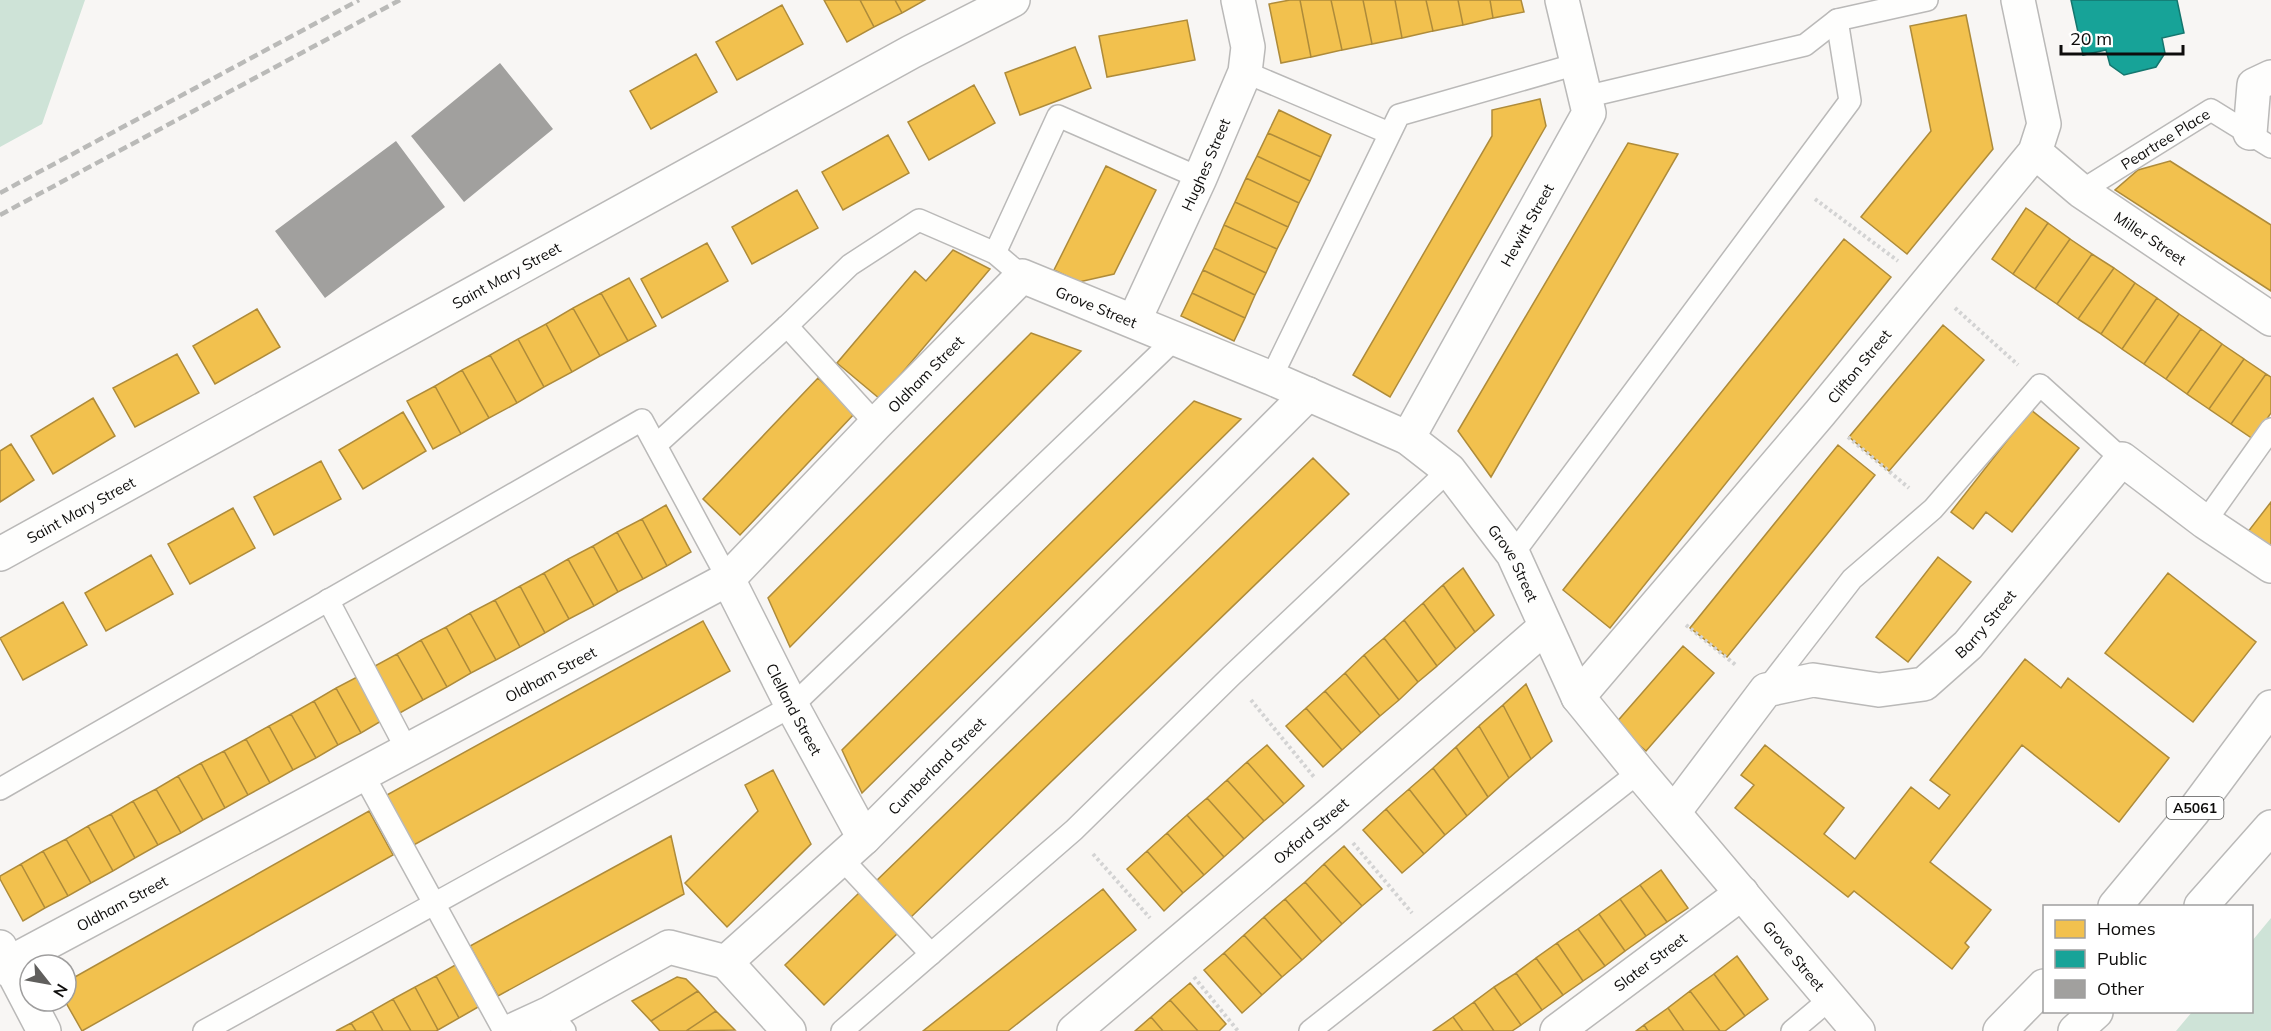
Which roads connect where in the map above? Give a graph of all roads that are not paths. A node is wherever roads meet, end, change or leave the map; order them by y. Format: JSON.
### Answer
{"nodes":[{"id":1,"x":1013,"y":0,"type":"edge"},
{"id":2,"x":1238,"y":0,"type":"edge"},
{"id":3,"x":1562,"y":0,"type":"edge"},
{"id":4,"x":1928,"y":0,"type":"edge"},
{"id":5,"x":2018,"y":0,"type":"edge"},
{"id":6,"x":1838,"y":20,"type":"junction"},
{"id":7,"x":1577,"y":64,"type":"junction"},
{"id":8,"x":1245,"y":72,"type":"junction"},
{"id":9,"x":2271,"y":77,"type":"edge"},
{"id":10,"x":1585,"y":97,"type":"junction"},
{"id":11,"x":1389,"y":133,"type":"junction"},
{"id":12,"x":2261,"y":140,"type":"edge"},
{"id":13,"x":2035,"y":152,"type":"junction"},
{"id":14,"x":1200,"y":178,"type":"junction"},
{"id":15,"x":2081,"y":191,"type":"junction"},
{"id":16,"x":995,"y":253,"type":"junction"},
{"id":17,"x":1022,"y":276,"type":"junction"},
{"id":18,"x":2271,"y":319,"type":"edge"},
{"id":19,"x":1134,"y":321,"type":"junction"},
{"id":20,"x":787,"y":327,"type":"junction"},
{"id":21,"x":1175,"y":339,"type":"junction"},
{"id":22,"x":1271,"y":378,"type":"junction"},
{"id":23,"x":1308,"y":394,"type":"junction"},
{"id":24,"x":876,"y":424,"type":"junction"},
{"id":25,"x":2271,"y":429,"type":"edge"},
{"id":26,"x":1408,"y":438,"type":"junction"},
{"id":27,"x":656,"y":444,"type":"junction"},
{"id":28,"x":2122,"y":459,"type":"junction"},
{"id":29,"x":1449,"y":470,"type":"junction"},
{"id":30,"x":2205,"y":522,"type":"junction"},
{"id":31,"x":0,"y":554,"type":"edge"},
{"id":32,"x":1513,"y":554,"type":"junction"},
{"id":33,"x":2271,"y":566,"type":"edge"},
{"id":34,"x":728,"y":579,"type":"junction"},
{"id":35,"x":328,"y":600,"type":"junction"},
{"id":36,"x":1545,"y":627,"type":"junction"},
{"id":37,"x":1766,"y":690,"type":"junction"},
{"id":38,"x":1578,"y":697,"type":"junction"},
{"id":39,"x":792,"y":706,"type":"junction"},
{"id":40,"x":2271,"y":707,"type":"edge"},
{"id":41,"x":407,"y":750,"type":"junction"},
{"id":42,"x":1639,"y":772,"type":"junction"},
{"id":43,"x":363,"y":774,"type":"junction"},
{"id":44,"x":0,"y":789,"type":"edge"},
{"id":45,"x":1674,"y":812,"type":"junction"},
{"id":46,"x":2271,"y":827,"type":"edge"},
{"id":47,"x":853,"y":848,"type":"junction"},
{"id":48,"x":1742,"y":893,"type":"junction"},
{"id":49,"x":433,"y":903,"type":"junction"},
{"id":50,"x":2116,"y":905,"type":"edge"},
{"id":51,"x":2202,"y":905,"type":"edge"},
{"id":52,"x":931,"y":954,"type":"junction"},
{"id":53,"x":3,"y":959,"type":"edge"},
{"id":54,"x":726,"y":962,"type":"junction"},
{"id":55,"x":2043,"y":987,"type":"edge"},
{"id":56,"x":1830,"y":999,"type":"junction"},
{"id":57,"x":2094,"y":1013,"type":"edge"},
{"id":58,"x":557,"y":1022,"type":"edge"},
{"id":59,"x":44,"y":1031,"type":"edge"},
{"id":60,"x":204,"y":1031,"type":"edge"},
{"id":61,"x":504,"y":1031,"type":"edge"},
{"id":62,"x":511,"y":1031,"type":"edge"},
{"id":63,"x":789,"y":1031,"type":"edge"},
{"id":64,"x":842,"y":1031,"type":"edge"},
{"id":65,"x":1074,"y":1031,"type":"edge"},
{"id":66,"x":1310,"y":1031,"type":"edge"},
{"id":67,"x":1557,"y":1031,"type":"edge"},
{"id":68,"x":1792,"y":1031,"type":"edge"},
{"id":69,"x":1858,"y":1031,"type":"edge"},
{"id":70,"x":2000,"y":1031,"type":"edge"},
{"id":71,"x":2075,"y":1031,"type":"edge"}],
"edges":[{"from":1,"to":31,"type":"main road","name":"Saint Mary Street"},
{"from":2,"to":8,"type":"main road","name":"Hughes Street"},
{"from":3,"to":7,"type":"main road","name":"Hewitt Street"},
{"from":4,"to":6,"type":"lane"},
{"from":5,"to":13,"type":"main road","name":"Clifton Street"},
{"from":6,"to":10,"type":"lane"},
{"from":6,"to":32,"type":"lane"},
{"from":7,"to":10,"type":"main road","name":"Hewitt Street"},
{"from":7,"to":11,"type":"lane"},
{"from":8,"to":11,"type":"lane"},
{"from":8,"to":14,"type":"main road","name":"Hughes Street"},
{"from":9,"to":12,"type":"main road","name":"Peartree Place"},
{"from":10,"to":26,"type":"main road","name":"Hewitt Street"},
{"from":11,"to":22,"type":"lane"},
{"from":12,"to":15,"type":"lane","name":"Peartree Place"},
{"from":13,"to":15,"type":"main road","name":"Miller Street"},
{"from":13,"to":38,"type":"main road","name":"Clifton Street"},
{"from":14,"to":16,"type":"lane"},
{"from":14,"to":19,"type":"main road","name":"Hughes Street"},
{"from":15,"to":18,"type":"main road","name":"Miller Street"},
{"from":16,"to":17,"type":"lane"},
{"from":16,"to":20,"type":"lane"},
{"from":17,"to":19,"type":"main road","name":"Grove Street"},
{"from":17,"to":24,"type":"main road","name":"Oldham Street"},
{"from":19,"to":21,"type":"main road","name":"Grove Street"},
{"from":20,"to":24,"type":"lane"},
{"from":20,"to":27,"type":"lane"},
{"from":21,"to":22,"type":"main road","name":"Grove Street"},
{"from":21,"to":39,"type":"lane"},
{"from":22,"to":23,"type":"main road","name":"Grove Street"},
{"from":23,"to":26,"type":"main road","name":"Grove Street"},
{"from":23,"to":47,"type":"main road","name":"Cumberland Street"},
{"from":24,"to":34,"type":"main road","name":"Oldham Street"},
{"from":25,"to":30,"type":"lane"},
{"from":26,"to":29,"type":"main road","name":"Grove Street"},
{"from":27,"to":34,"type":"lane"},
{"from":27,"to":35,"type":"lane"},
{"from":28,"to":30,"type":"main road"},
{"from":28,"to":37,"type":"main road","name":"Barry Street"},
{"from":28,"to":37,"type":"lane"},
{"from":29,"to":32,"type":"main road","name":"Grove Street"},
{"from":29,"to":52,"type":"lane"},
{"from":30,"to":33,"type":"main road"},
{"from":32,"to":36,"type":"main road","name":"Grove Street"},
{"from":34,"to":39,"type":"main road","name":"Clelland Street"},
{"from":34,"to":41,"type":"main road","name":"Oldham Street"},
{"from":35,"to":41,"type":"lane"},
{"from":35,"to":44,"type":"lane"},
{"from":36,"to":38,"type":"main road","name":"Grove Street"},
{"from":36,"to":65,"type":"main road","name":"Oxford Street"},
{"from":37,"to":45,"type":"main road"},
{"from":38,"to":42,"type":"main road","name":"Grove Street"},
{"from":39,"to":47,"type":"main road","name":"Clelland Street"},
{"from":39,"to":49,"type":"lane"},
{"from":40,"to":50,"type":"main road","number":"A5061"},
{"from":41,"to":43,"type":"main road","name":"Oldham Street"},
{"from":42,"to":45,"type":"main road","name":"Grove Street"},
{"from":42,"to":66,"type":"lane"},
{"from":43,"to":49,"type":"lane"},
{"from":43,"to":53,"type":"main road","name":"Oldham Street"},
{"from":45,"to":48,"type":"main road","name":"Grove Street"},
{"from":46,"to":51,"type":"main road"},
{"from":47,"to":52,"type":"lane"},
{"from":47,"to":54,"type":"main road","name":"Cumberland Street"},
{"from":48,"to":56,"type":"main road","name":"Grove Street"},
{"from":48,"to":67,"type":"main road","name":"Slater Street"},
{"from":49,"to":60,"type":"lane"},
{"from":49,"to":61,"type":"lane"},
{"from":52,"to":64,"type":"lane"},
{"from":53,"to":59,"type":"main road"},
{"from":54,"to":58,"type":"main road"},
{"from":54,"to":63,"type":"main road"},
{"from":55,"to":70,"type":"main road"},
{"from":56,"to":68,"type":"lane"},
{"from":56,"to":69,"type":"main road","name":"Grove Street"},
{"from":57,"to":71,"type":"main road"},
{"from":58,"to":62,"type":"main road"}]}
